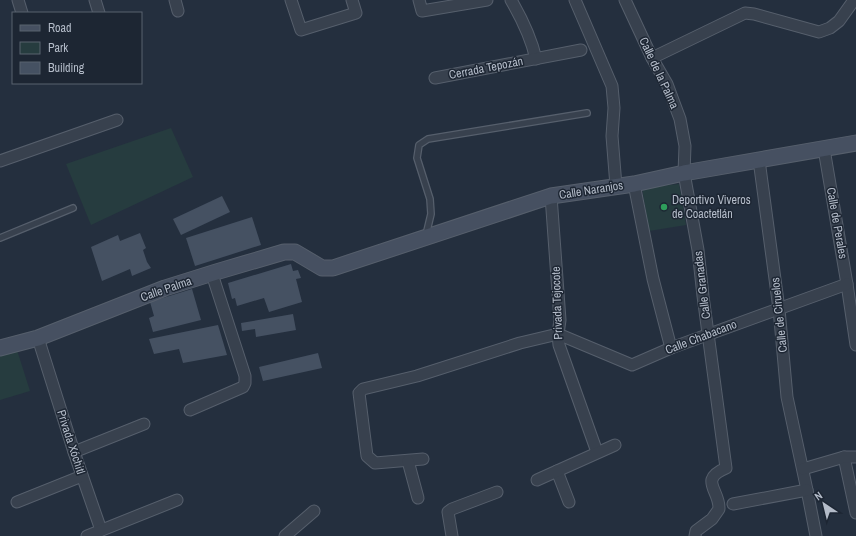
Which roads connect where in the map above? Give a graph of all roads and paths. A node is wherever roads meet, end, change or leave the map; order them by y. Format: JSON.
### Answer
{"nodes":[{"id":1,"x":18,"y":0,"type":"edge"},
{"id":2,"x":95,"y":0,"type":"edge"},
{"id":3,"x":291,"y":0,"type":"edge"},
{"id":4,"x":352,"y":0,"type":"edge"},
{"id":5,"x":419,"y":0,"type":"edge"},
{"id":6,"x":487,"y":0,"type":"edge"},
{"id":7,"x":511,"y":0,"type":"edge"},
{"id":8,"x":575,"y":0,"type":"edge"},
{"id":9,"x":625,"y":0,"type":"edge"},
{"id":10,"x":854,"y":0,"type":"edge"},
{"id":11,"x":22,"y":12,"type":"edge"},
{"id":12,"x":99,"y":12,"type":"edge"},
{"id":13,"x":581,"y":50,"type":"dead end"},
{"id":14,"x":652,"y":58,"type":"junction"},
{"id":15,"x":536,"y":59,"type":"junction"},
{"id":16,"x":435,"y":78,"type":"dead end"},
{"id":17,"x":587,"y":113,"type":"dead end"},
{"id":18,"x":117,"y":120,"type":"dead end"},
{"id":19,"x":856,"y":143,"type":"edge"},
{"id":20,"x":824,"y":149,"type":"junction"},
{"id":21,"x":759,"y":160,"type":"junction"},
{"id":22,"x":0,"y":161,"type":"edge"},
{"id":23,"x":684,"y":173,"type":"junction"},
{"id":24,"x":634,"y":184,"type":"junction"},
{"id":25,"x":616,"y":186,"type":"junction"},
{"id":26,"x":551,"y":196,"type":"junction"},
{"id":27,"x":73,"y":208,"type":"dead end"},
{"id":28,"x":0,"y":238,"type":"edge"},
{"id":29,"x":425,"y":238,"type":"junction"},
{"id":30,"x":333,"y":268,"type":"joint"},
{"id":31,"x":212,"y":274,"type":"junction"},
{"id":32,"x":847,"y":284,"type":"junction"},
{"id":33,"x":780,"y":308,"type":"junction"},
{"id":34,"x":558,"y":334,"type":"junction"},
{"id":35,"x":708,"y":334,"type":"junction"},
{"id":36,"x":38,"y":338,"type":"junction"},
{"id":37,"x":856,"y":345,"type":"edge"},
{"id":38,"x":0,"y":348,"type":"edge"},
{"id":39,"x":671,"y":348,"type":"junction"},
{"id":40,"x":190,"y":410,"type":"dead end"},
{"id":41,"x":144,"y":424,"type":"dead end"},
{"id":42,"x":615,"y":445,"type":"dead end"},
{"id":43,"x":74,"y":452,"type":"junction"},
{"id":44,"x":597,"y":452,"type":"junction"},
{"id":45,"x":844,"y":457,"type":"junction"},
{"id":46,"x":856,"y":457,"type":"edge"},
{"id":47,"x":423,"y":459,"type":"dead end"},
{"id":48,"x":408,"y":461,"type":"junction"},
{"id":49,"x":803,"y":469,"type":"junction"},
{"id":50,"x":557,"y":471,"type":"junction"},
{"id":51,"x":82,"y":476,"type":"junction"},
{"id":52,"x":537,"y":480,"type":"dead end"},
{"id":53,"x":808,"y":490,"type":"junction"},
{"id":54,"x":497,"y":492,"type":"dead end"},
{"id":55,"x":418,"y":498,"type":"dead end"},
{"id":56,"x":177,"y":500,"type":"dead end"},
{"id":57,"x":17,"y":502,"type":"dead end"},
{"id":58,"x":569,"y":502,"type":"dead end"},
{"id":59,"x":733,"y":504,"type":"dead end"},
{"id":60,"x":314,"y":511,"type":"dead end"},
{"id":61,"x":856,"y":513,"type":"edge"},
{"id":62,"x":101,"y":530,"type":"junction"},
{"id":63,"x":87,"y":536,"type":"edge"},
{"id":64,"x":285,"y":536,"type":"edge"},
{"id":65,"x":452,"y":536,"type":"edge"},
{"id":66,"x":695,"y":536,"type":"edge"},
{"id":67,"x":816,"y":536,"type":"edge"}],
"edges":[{"from":1,"to":11,"type":"street"},
{"from":2,"to":12,"type":"street"},
{"from":3,"to":4,"type":"street"},
{"from":5,"to":6,"type":"street"},
{"from":7,"to":15,"type":"street","name":"Cerrada Tepozán"},
{"from":8,"to":25,"type":"street"},
{"from":9,"to":14,"type":"street","name":"Calle de la Palma"},
{"from":10,"to":14,"type":"street"},
{"from":13,"to":15,"type":"street","name":"Cerrada Tepozán"},
{"from":14,"to":23,"type":"street","name":"Calle de la Palma"},
{"from":15,"to":16,"type":"street","name":"Cerrada Tepozán"},
{"from":17,"to":29,"type":"lane"},
{"from":18,"to":22,"type":"street"},
{"from":19,"to":20,"type":"street","name":"Calle Naranjos"},
{"from":20,"to":21,"type":"street","name":"Calle Naranjos"},
{"from":20,"to":32,"type":"street","name":"Calle de Perales"},
{"from":21,"to":23,"type":"street","name":"Calle Naranjos"},
{"from":21,"to":33,"type":"street","name":"Calle de Ciruelos"},
{"from":23,"to":24,"type":"street","name":"Calle Naranjos"},
{"from":23,"to":35,"type":"street","name":"Calle Granadas"},
{"from":24,"to":25,"type":"street","name":"Calle Naranjos"},
{"from":24,"to":39,"type":"street"},
{"from":25,"to":26,"type":"street","name":"Calle Naranjos"},
{"from":26,"to":29,"type":"street","name":"Calle Naranjos"},
{"from":26,"to":34,"type":"street","name":"Privada Tejocote"},
{"from":27,"to":28,"type":"lane"},
{"from":29,"to":30,"type":"street","name":"Calle Naranjos"},
{"from":30,"to":31,"type":"street","name":"Calle Palma"},
{"from":31,"to":36,"type":"street","name":"Calle Palma"},
{"from":31,"to":40,"type":"street"},
{"from":32,"to":33,"type":"street","name":"Calle Chabacano"},
{"from":32,"to":37,"type":"street","name":"Calle de Perales"},
{"from":33,"to":35,"type":"street","name":"Calle Chabacano"},
{"from":33,"to":49,"type":"street","name":"Calle de Ciruelos"},
{"from":34,"to":39,"type":"street","name":"Calle Chabacano"},
{"from":34,"to":44,"type":"street","name":"Privada Tejocote"},
{"from":34,"to":48,"type":"street"},
{"from":35,"to":39,"type":"street","name":"Calle Chabacano"},
{"from":35,"to":66,"type":"street","name":"Calle Granadas"},
{"from":36,"to":38,"type":"street","name":"Calle Palma"},
{"from":36,"to":43,"type":"street","name":"Privada Xóchitl"},
{"from":41,"to":43,"type":"street"},
{"from":42,"to":44,"type":"street"},
{"from":43,"to":51,"type":"street","name":"Privada Xóchitl"},
{"from":44,"to":50,"type":"street"},
{"from":45,"to":46,"type":"street"},
{"from":45,"to":49,"type":"street"},
{"from":45,"to":61,"type":"street"},
{"from":47,"to":48,"type":"street"},
{"from":48,"to":55,"type":"street"},
{"from":49,"to":53,"type":"street","name":"Calle de Ciruelos"},
{"from":50,"to":52,"type":"street"},
{"from":50,"to":58,"type":"street"},
{"from":51,"to":57,"type":"street"},
{"from":51,"to":62,"type":"street","name":"Privada Xóchitl"},
{"from":53,"to":59,"type":"street"},
{"from":53,"to":67,"type":"street","name":"Calle de Ciruelos"},
{"from":54,"to":65,"type":"street"},
{"from":56,"to":62,"type":"street"},
{"from":60,"to":64,"type":"street"},
{"from":62,"to":63,"type":"street"}]}
